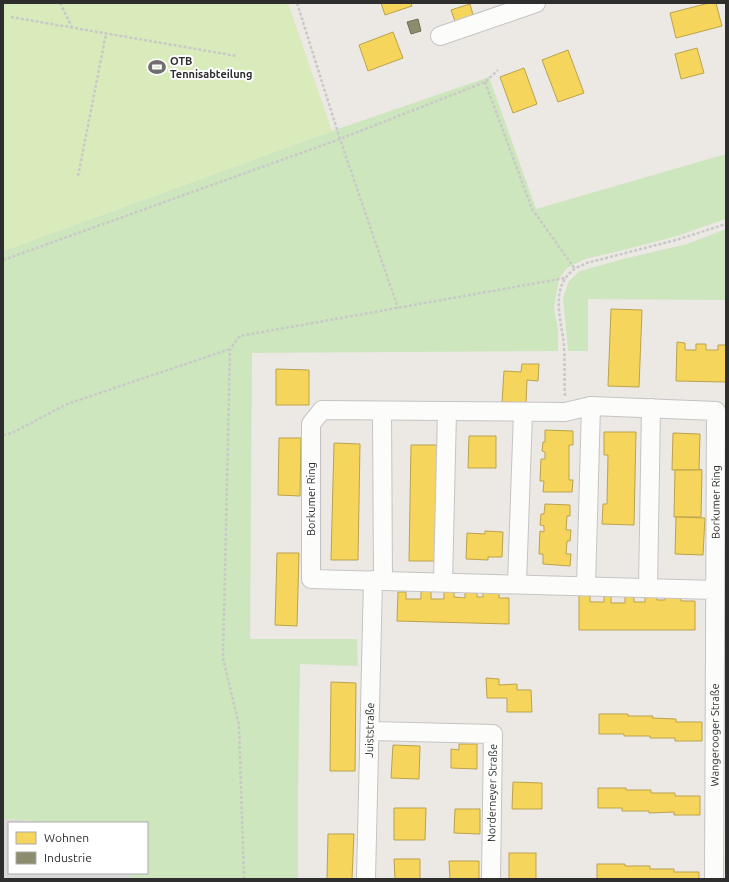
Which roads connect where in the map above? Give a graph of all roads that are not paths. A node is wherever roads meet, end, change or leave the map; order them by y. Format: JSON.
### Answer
{"nodes":[{"id":1,"x":536,"y":3,"type":"edge"},
{"id":2,"x":440,"y":36,"type":"dead end"},
{"id":3,"x":592,"y":406,"type":"junction"},
{"id":4,"x":651,"y":408,"type":"junction"},
{"id":5,"x":382,"y":411,"type":"junction"},
{"id":6,"x":446,"y":412,"type":"junction"},
{"id":7,"x":523,"y":412,"type":"junction"},
{"id":8,"x":378,"y":581,"type":"junction"},
{"id":9,"x":443,"y":582,"type":"junction"},
{"id":10,"x":517,"y":584,"type":"junction"},
{"id":11,"x":586,"y":586,"type":"junction"},
{"id":12,"x":648,"y":588,"type":"junction"},
{"id":13,"x":715,"y":590,"type":"junction"},
{"id":14,"x":370,"y":731,"type":"junction"},
{"id":15,"x":366,"y":879,"type":"edge"},
{"id":16,"x":491,"y":879,"type":"edge"},
{"id":17,"x":714,"y":879,"type":"edge"}],
"edges":[{"from":1,"to":2,"type":"street"},
{"from":3,"to":4,"type":"street","name":"Borkumer Ring"},
{"from":3,"to":7,"type":"street","name":"Borkumer Ring"},
{"from":3,"to":11,"type":"street"},
{"from":4,"to":12,"type":"street"},
{"from":4,"to":13,"type":"street","name":"Borkumer Ring"},
{"from":5,"to":6,"type":"street","name":"Borkumer Ring"},
{"from":5,"to":8,"type":"street"},
{"from":5,"to":8,"type":"street","name":"Borkumer Ring"},
{"from":6,"to":7,"type":"street","name":"Borkumer Ring"},
{"from":6,"to":9,"type":"street"},
{"from":7,"to":10,"type":"street"},
{"from":8,"to":9,"type":"street","name":"Borkumer Ring"},
{"from":8,"to":14,"type":"street","name":"Juiststraße"},
{"from":9,"to":10,"type":"street","name":"Borkumer Ring"},
{"from":10,"to":11,"type":"street","name":"Borkumer Ring"},
{"from":11,"to":12,"type":"street","name":"Borkumer Ring"},
{"from":12,"to":13,"type":"street","name":"Borkumer Ring"},
{"from":13,"to":17,"type":"street","name":"Wangerooger Straße"},
{"from":14,"to":15,"type":"street","name":"Juiststraße"},
{"from":14,"to":16,"type":"street","name":"Norderneyer Straße"}]}
